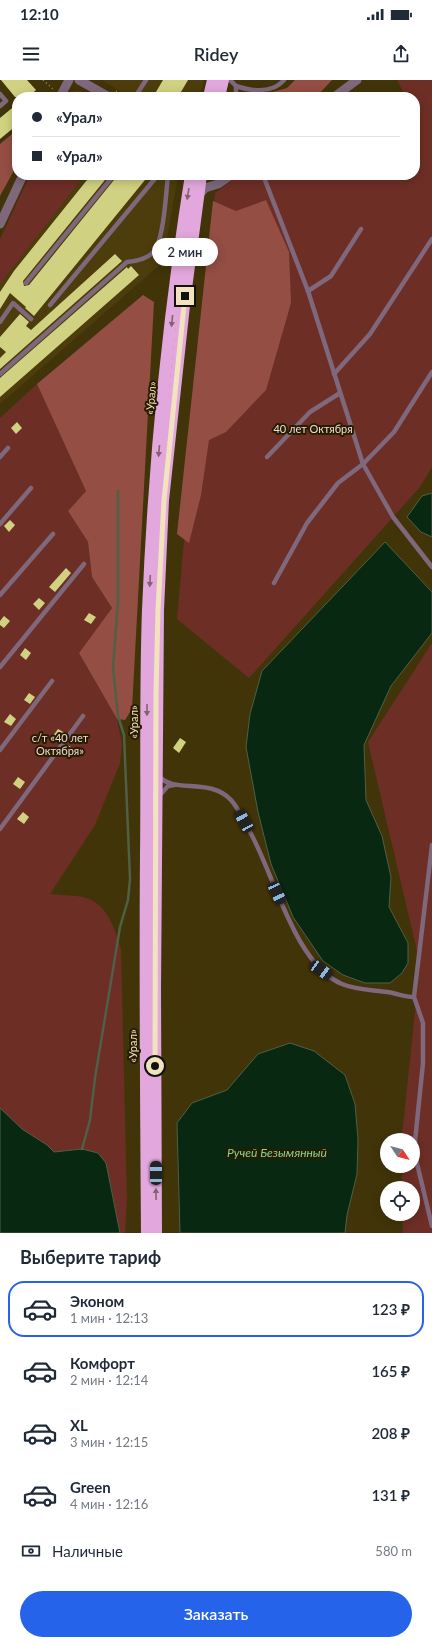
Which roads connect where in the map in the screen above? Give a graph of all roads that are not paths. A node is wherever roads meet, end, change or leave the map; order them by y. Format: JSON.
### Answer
{"nodes":[{"id":1,"x":69,"y":80,"type":"edge"},
{"id":2,"x":79,"y":80,"type":"edge"},
{"id":3,"x":146,"y":80,"type":"edge"},
{"id":4,"x":284,"y":80,"type":"edge"},
{"id":5,"x":357,"y":80,"type":"edge"},
{"id":6,"x":225,"y":85,"type":"edge"},
{"id":7,"x":62,"y":92,"type":"edge"},
{"id":8,"x":100,"y":92,"type":"edge"},
{"id":9,"x":139,"y":92,"type":"edge"},
{"id":10,"x":216,"y":92,"type":"edge"},
{"id":11,"x":341,"y":92,"type":"edge"},
{"id":12,"x":0,"y":94,"type":"edge"},
{"id":13,"x":0,"y":106,"type":"edge"},
{"id":14,"x":21,"y":180,"type":"edge"},
{"id":15,"x":110,"y":180,"type":"edge"},
{"id":16,"x":154,"y":180,"type":"edge"},
{"id":17,"x":167,"y":180,"type":"edge"},
{"id":18,"x":191,"y":180,"type":"edge"},
{"id":19,"x":201,"y":180,"type":"edge"},
{"id":20,"x":205,"y":180,"type":"edge"},
{"id":21,"x":223,"y":180,"type":"edge"},
{"id":22,"x":266,"y":180,"type":"edge"},
{"id":23,"x":215,"y":185,"type":"junction"},
{"id":24,"x":198,"y":196,"type":"junction"},
{"id":25,"x":190,"y":214,"type":"junction"},
{"id":26,"x":0,"y":224,"type":"edge"},
{"id":27,"x":361,"y":229,"type":"dead end"},
{"id":28,"x":432,"y":239,"type":"edge"},
{"id":29,"x":26,"y":283,"type":"dead end"},
{"id":30,"x":308,"y":291,"type":"junction"},
{"id":31,"x":50,"y":305,"type":"dead end"},
{"id":32,"x":31,"y":319,"type":"dead end"},
{"id":33,"x":0,"y":322,"type":"edge"},
{"id":34,"x":432,"y":372,"type":"edge"},
{"id":35,"x":0,"y":374,"type":"edge"},
{"id":36,"x":334,"y":374,"type":"junction"},
{"id":37,"x":340,"y":393,"type":"junction"},
{"id":38,"x":8,"y":448,"type":"dead end"},
{"id":39,"x":0,"y":457,"type":"edge"},
{"id":40,"x":267,"y":457,"type":"dead end"},
{"id":41,"x":363,"y":464,"type":"junction"},
{"id":42,"x":31,"y":488,"type":"dead end"},
{"id":43,"x":0,"y":524,"type":"edge"},
{"id":44,"x":53,"y":534,"type":"dead end"},
{"id":45,"x":84,"y":564,"type":"dead end"},
{"id":46,"x":432,"y":567,"type":"edge"},
{"id":47,"x":274,"y":583,"type":"dead end"},
{"id":48,"x":0,"y":595,"type":"edge"},
{"id":49,"x":0,"y":667,"type":"edge"},
{"id":50,"x":52,"y":681,"type":"dead end"},
{"id":51,"x":83,"y":716,"type":"dead end"},
{"id":52,"x":0,"y":750,"type":"edge"},
{"id":53,"x":156,"y":766,"type":"junction"},
{"id":54,"x":176,"y":784,"type":"junction"},
{"id":55,"x":156,"y":806,"type":"junction"},
{"id":56,"x":0,"y":829,"type":"edge"},
{"id":57,"x":432,"y":845,"type":"edge"},
{"id":58,"x":414,"y":997,"type":"junction"},
{"id":59,"x":432,"y":1212,"type":"edge"},
{"id":60,"x":429,"y":1218,"type":"junction"},
{"id":61,"x":432,"y":1226,"type":"edge"},
{"id":62,"x":147,"y":1233,"type":"edge"},
{"id":63,"x":156,"y":1233,"type":"edge"}],
"edges":[{"from":1,"to":7,"type":"street"},
{"from":2,"to":8,"type":"street"},
{"from":3,"to":9,"type":"lane"},
{"from":4,"to":6,"type":"lane"},
{"from":5,"to":11,"type":"street"},
{"from":6,"to":10,"type":"highway"},
{"from":12,"to":13,"type":"lane"},
{"from":14,"to":26,"type":"street"},
{"from":15,"to":29,"type":"lane"},
{"from":16,"to":31,"type":"lane"},
{"from":17,"to":35,"type":"lane"},
{"from":18,"to":25,"type":"highway","one_way":true},
{"from":19,"to":24,"type":"highway"},
{"from":20,"to":23,"type":"street"},
{"from":21,"to":23,"type":"street"},
{"from":22,"to":30,"type":"lane"},
{"from":23,"to":24,"type":"street"},
{"from":24,"to":25,"type":"highway"},
{"from":25,"to":53,"type":"highway","name":"«Урал»"},
{"from":25,"to":62,"type":"highway","name":"«Урал»","one_way":true},
{"from":27,"to":30,"type":"lane"},
{"from":28,"to":36,"type":"lane"},
{"from":30,"to":36,"type":"lane"},
{"from":32,"to":33,"type":"lane"},
{"from":34,"to":41,"type":"lane"},
{"from":36,"to":37,"type":"lane"},
{"from":37,"to":40,"type":"lane"},
{"from":37,"to":41,"type":"lane"},
{"from":38,"to":39,"type":"lane"},
{"from":41,"to":46,"type":"lane"},
{"from":41,"to":47,"type":"lane"},
{"from":42,"to":43,"type":"lane"},
{"from":44,"to":48,"type":"lane"},
{"from":45,"to":49,"type":"lane"},
{"from":50,"to":52,"type":"lane"},
{"from":51,"to":56,"type":"lane"},
{"from":53,"to":54,"type":"lane"},
{"from":53,"to":55,"type":"highway","name":"«Урал»"},
{"from":54,"to":55,"type":"lane"},
{"from":54,"to":58,"type":"lane"},
{"from":63,"to":55,"type":"highway","name":"«Урал»","one_way":true},
{"from":57,"to":58,"type":"lane"},
{"from":58,"to":60,"type":"lane"},
{"from":59,"to":60,"type":"lane"},
{"from":60,"to":61,"type":"lane"}]}
